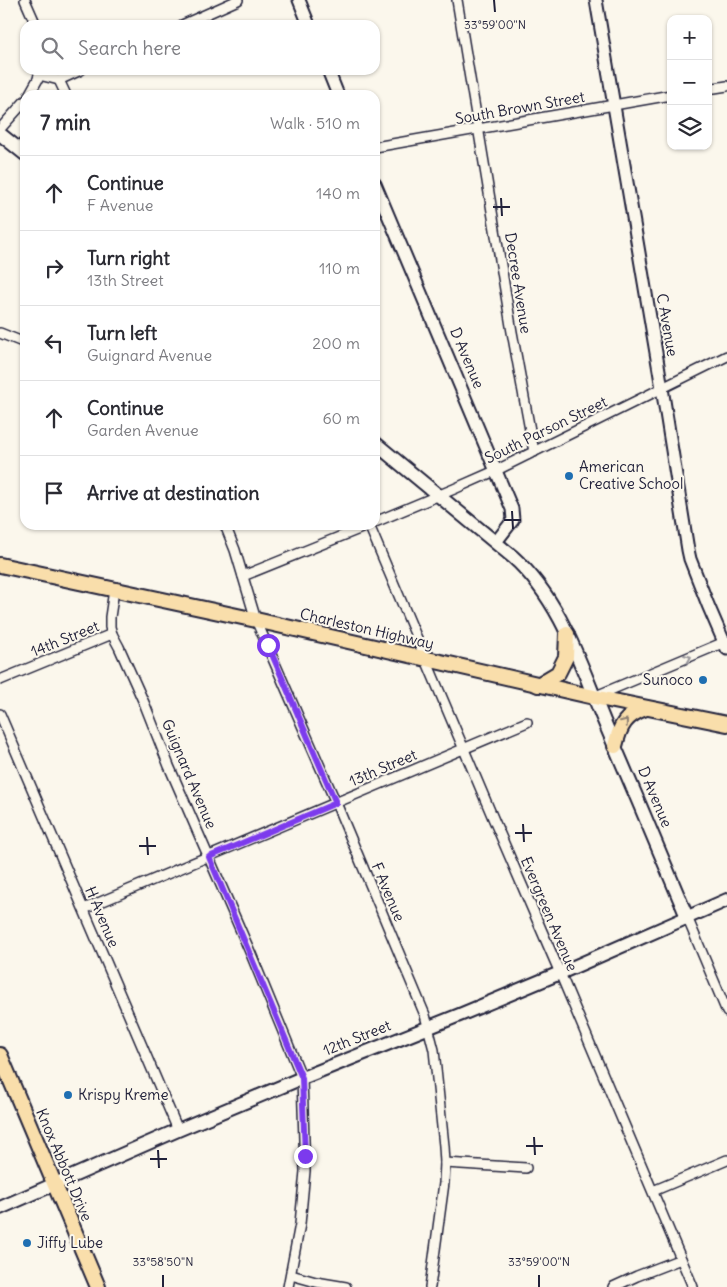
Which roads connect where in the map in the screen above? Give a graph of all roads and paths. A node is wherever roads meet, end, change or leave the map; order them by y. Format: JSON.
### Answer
{"nodes":[{"id":1,"x":25,"y":0,"type":"edge"},
{"id":2,"x":238,"y":0,"type":"edge"},
{"id":3,"x":299,"y":0,"type":"edge"},
{"id":4,"x":457,"y":0,"type":"edge"},
{"id":5,"x":596,"y":0,"type":"edge"},
{"id":6,"x":34,"y":20,"type":"edge"},
{"id":7,"x":193,"y":20,"type":"edge"},
{"id":8,"x":307,"y":20,"type":"edge"},
{"id":9,"x":38,"y":75,"type":"edge"},
{"id":10,"x":45,"y":75,"type":"edge"},
{"id":11,"x":70,"y":75,"type":"edge"},
{"id":12,"x":330,"y":75,"type":"edge"},
{"id":13,"x":59,"y":80,"type":"junction"},
{"id":14,"x":727,"y":86,"type":"edge"},
{"id":15,"x":712,"y":88,"type":"edge"},
{"id":16,"x":32,"y":90,"type":"edge"},
{"id":17,"x":64,"y":90,"type":"edge"},
{"id":18,"x":336,"y":90,"type":"edge"},
{"id":19,"x":667,"y":96,"type":"edge"},
{"id":20,"x":614,"y":105,"type":"junction"},
{"id":21,"x":20,"y":107,"type":"edge"},
{"id":22,"x":479,"y":129,"type":"junction"},
{"id":23,"x":0,"y":130,"type":"edge"},
{"id":24,"x":0,"y":134,"type":"edge"},
{"id":25,"x":380,"y":146,"type":"edge"},
{"id":26,"x":20,"y":150,"type":"edge"},
{"id":27,"x":380,"y":196,"type":"edge"},
{"id":28,"x":0,"y":334,"type":"edge"},
{"id":29,"x":20,"y":340,"type":"edge"},
{"id":30,"x":727,"y":356,"type":"edge"},
{"id":31,"x":662,"y":388,"type":"junction"},
{"id":32,"x":380,"y":447,"type":"edge"},
{"id":33,"x":534,"y":452,"type":"junction"},
{"id":34,"x":497,"y":470,"type":"junction"},
{"id":35,"x":439,"y":496,"type":"junction"},
{"id":36,"x":380,"y":520,"type":"edge"},
{"id":37,"x":227,"y":530,"type":"edge"},
{"id":38,"x":357,"y":530,"type":"edge"},
{"id":39,"x":371,"y":530,"type":"edge"},
{"id":40,"x":496,"y":542,"type":"junction"},
{"id":41,"x":0,"y":565,"type":"edge"},
{"id":42,"x":243,"y":576,"type":"junction"},
{"id":43,"x":114,"y":590,"type":"junction"},
{"id":44,"x":256,"y":620,"type":"junction"},
{"id":45,"x":112,"y":634,"type":"junction"},
{"id":46,"x":567,"y":634,"type":"junction"},
{"id":47,"x":726,"y":644,"type":"edge"},
{"id":48,"x":426,"y":658,"type":"junction"},
{"id":49,"x":0,"y":680,"type":"edge"},
{"id":50,"x":538,"y":685,"type":"junction"},
{"id":51,"x":594,"y":697,"type":"junction"},
{"id":52,"x":646,"y":708,"type":"junction"},
{"id":53,"x":0,"y":714,"type":"edge"},
{"id":54,"x":527,"y":722,"type":"dead end"},
{"id":55,"x":727,"y":724,"type":"edge"},
{"id":56,"x":615,"y":746,"type":"junction"},
{"id":57,"x":464,"y":748,"type":"junction"},
{"id":58,"x":336,"y":803,"type":"junction"},
{"id":59,"x":209,"y":857,"type":"junction"},
{"id":60,"x":727,"y":900,"type":"edge"},
{"id":61,"x":84,"y":909,"type":"junction"},
{"id":62,"x":687,"y":917,"type":"junction"},
{"id":63,"x":560,"y":973,"type":"junction"},
{"id":64,"x":727,"y":1012,"type":"edge"},
{"id":65,"x":428,"y":1027,"type":"junction"},
{"id":66,"x":0,"y":1055,"type":"edge"},
{"id":67,"x":302,"y":1078,"type":"junction"},
{"id":68,"x":178,"y":1130,"type":"junction"},
{"id":69,"x":727,"y":1160,"type":"edge"},
{"id":70,"x":445,"y":1164,"type":"junction"},
{"id":71,"x":526,"y":1168,"type":"dead end"},
{"id":72,"x":55,"y":1184,"type":"junction"},
{"id":73,"x":653,"y":1191,"type":"junction"},
{"id":74,"x":0,"y":1208,"type":"edge"},
{"id":75,"x":681,"y":1259,"type":"junction"},
{"id":76,"x":291,"y":1276,"type":"junction"},
{"id":77,"x":98,"y":1287,"type":"edge"},
{"id":78,"x":288,"y":1287,"type":"edge"},
{"id":79,"x":346,"y":1287,"type":"edge"},
{"id":80,"x":430,"y":1287,"type":"edge"},
{"id":81,"x":613,"y":1287,"type":"edge"},
{"id":82,"x":693,"y":1287,"type":"edge"}],
"edges":[{"from":1,"to":6,"type":"street"},
{"from":2,"to":7,"type":"street"},
{"from":3,"to":8,"type":"street"},
{"from":4,"to":22,"type":"street","name":"Decree Avenue"},
{"from":5,"to":20,"type":"street","name":"C Avenue"},
{"from":9,"to":16,"type":"street"},
{"from":10,"to":13,"type":"street"},
{"from":11,"to":13,"type":"street"},
{"from":12,"to":18,"type":"street"},
{"from":13,"to":17,"type":"street"},
{"from":14,"to":15,"type":"street"},
{"from":19,"to":20,"type":"street","name":"South Brown Street"},
{"from":20,"to":22,"type":"street","name":"South Brown Street"},
{"from":20,"to":31,"type":"street","name":"C Avenue"},
{"from":21,"to":23,"type":"street"},
{"from":22,"to":25,"type":"street","name":"South Brown Street"},
{"from":22,"to":33,"type":"street","name":"Decree Avenue"},
{"from":24,"to":26,"type":"main road"},
{"from":27,"to":34,"type":"street","name":"D Avenue"},
{"from":28,"to":29,"type":"street"},
{"from":30,"to":31,"type":"street","name":"South Parson Street"},
{"from":31,"to":33,"type":"street","name":"South Parson Street"},
{"from":31,"to":47,"type":"street","name":"C Avenue"},
{"from":32,"to":35,"type":"main road","name":"D Avenue"},
{"from":33,"to":34,"type":"street","name":"South Parson Street"},
{"from":34,"to":35,"type":"street","name":"South Parson Street"},
{"from":34,"to":40,"type":"street","name":"D Avenue"},
{"from":35,"to":36,"type":"street","name":"South Parson Street"},
{"from":35,"to":40,"type":"main road","name":"D Avenue"},
{"from":37,"to":42,"type":"street","name":"F Avenue"},
{"from":38,"to":42,"type":"street"},
{"from":39,"to":48,"type":"street","name":"Evergreen Avenue"},
{"from":40,"to":46,"type":"main road","name":"D Avenue"},
{"from":41,"to":43,"type":"main road","name":"Charleston Highway"},
{"from":42,"to":44,"type":"street","name":"F Avenue"},
{"from":43,"to":44,"type":"main road","name":"Charleston Highway"},
{"from":43,"to":45,"type":"street","name":"Guignard Avenue"},
{"from":44,"to":48,"type":"main road","name":"Charleston Highway"},
{"from":44,"to":58,"type":"street","name":"F Avenue"},
{"from":45,"to":49,"type":"street","name":"14th Street"},
{"from":45,"to":59,"type":"street","name":"Guignard Avenue"},
{"from":46,"to":50,"type":"main road"},
{"from":46,"to":51,"type":"main road","name":"D Avenue"},
{"from":51,"to":47,"type":"street","one_way":true},
{"from":48,"to":50,"type":"main road","name":"Charleston Highway"},
{"from":48,"to":57,"type":"street","name":"Evergreen Avenue"},
{"from":50,"to":51,"type":"main road","name":"Charleston Highway"},
{"from":51,"to":52,"type":"main road","name":"Charleston Highway"},
{"from":51,"to":56,"type":"main road","name":"D Avenue"},
{"from":52,"to":55,"type":"main road","name":"Charleston Highway"},
{"from":56,"to":52,"type":"main road","one_way":true},
{"from":53,"to":61,"type":"street","name":"H Avenue"},
{"from":54,"to":57,"type":"street","name":"13th Street"},
{"from":56,"to":62,"type":"main road","name":"D Avenue"},
{"from":57,"to":58,"type":"street","name":"13th Street"},
{"from":57,"to":63,"type":"street","name":"Evergreen Avenue"},
{"from":58,"to":59,"type":"street","name":"13th Street"},
{"from":58,"to":65,"type":"street","name":"F Avenue"},
{"from":59,"to":61,"type":"street","name":"13th Street"},
{"from":59,"to":67,"type":"street","name":"Guignard Avenue"},
{"from":60,"to":62,"type":"main road","name":"12th Street"},
{"from":61,"to":68,"type":"street","name":"H Avenue"},
{"from":62,"to":63,"type":"main road","name":"12th Street"},
{"from":62,"to":64,"type":"street","name":"D Avenue"},
{"from":63,"to":65,"type":"main road","name":"12th Street"},
{"from":63,"to":73,"type":"street","name":"Evergreen Avenue"},
{"from":65,"to":67,"type":"main road","name":"12th Street"},
{"from":65,"to":70,"type":"street","name":"F Avenue"},
{"from":66,"to":72,"type":"main road","name":"Knox Abbott Drive"},
{"from":67,"to":68,"type":"main road","name":"12th Street"},
{"from":67,"to":76,"type":"street"},
{"from":68,"to":72,"type":"main road","name":"12th Street"},
{"from":69,"to":73,"type":"street"},
{"from":70,"to":71,"type":"street"},
{"from":70,"to":80,"type":"street","name":"F Avenue"},
{"from":72,"to":74,"type":"main road","name":"12th Street"},
{"from":72,"to":77,"type":"main road","name":"Knox Abbott Drive"},
{"from":73,"to":75,"type":"street","name":"Evergreen Avenue"},
{"from":75,"to":81,"type":"street"},
{"from":75,"to":82,"type":"street","name":"Evergreen Avenue"},
{"from":76,"to":78,"type":"street"},
{"from":76,"to":79,"type":"street"}]}
